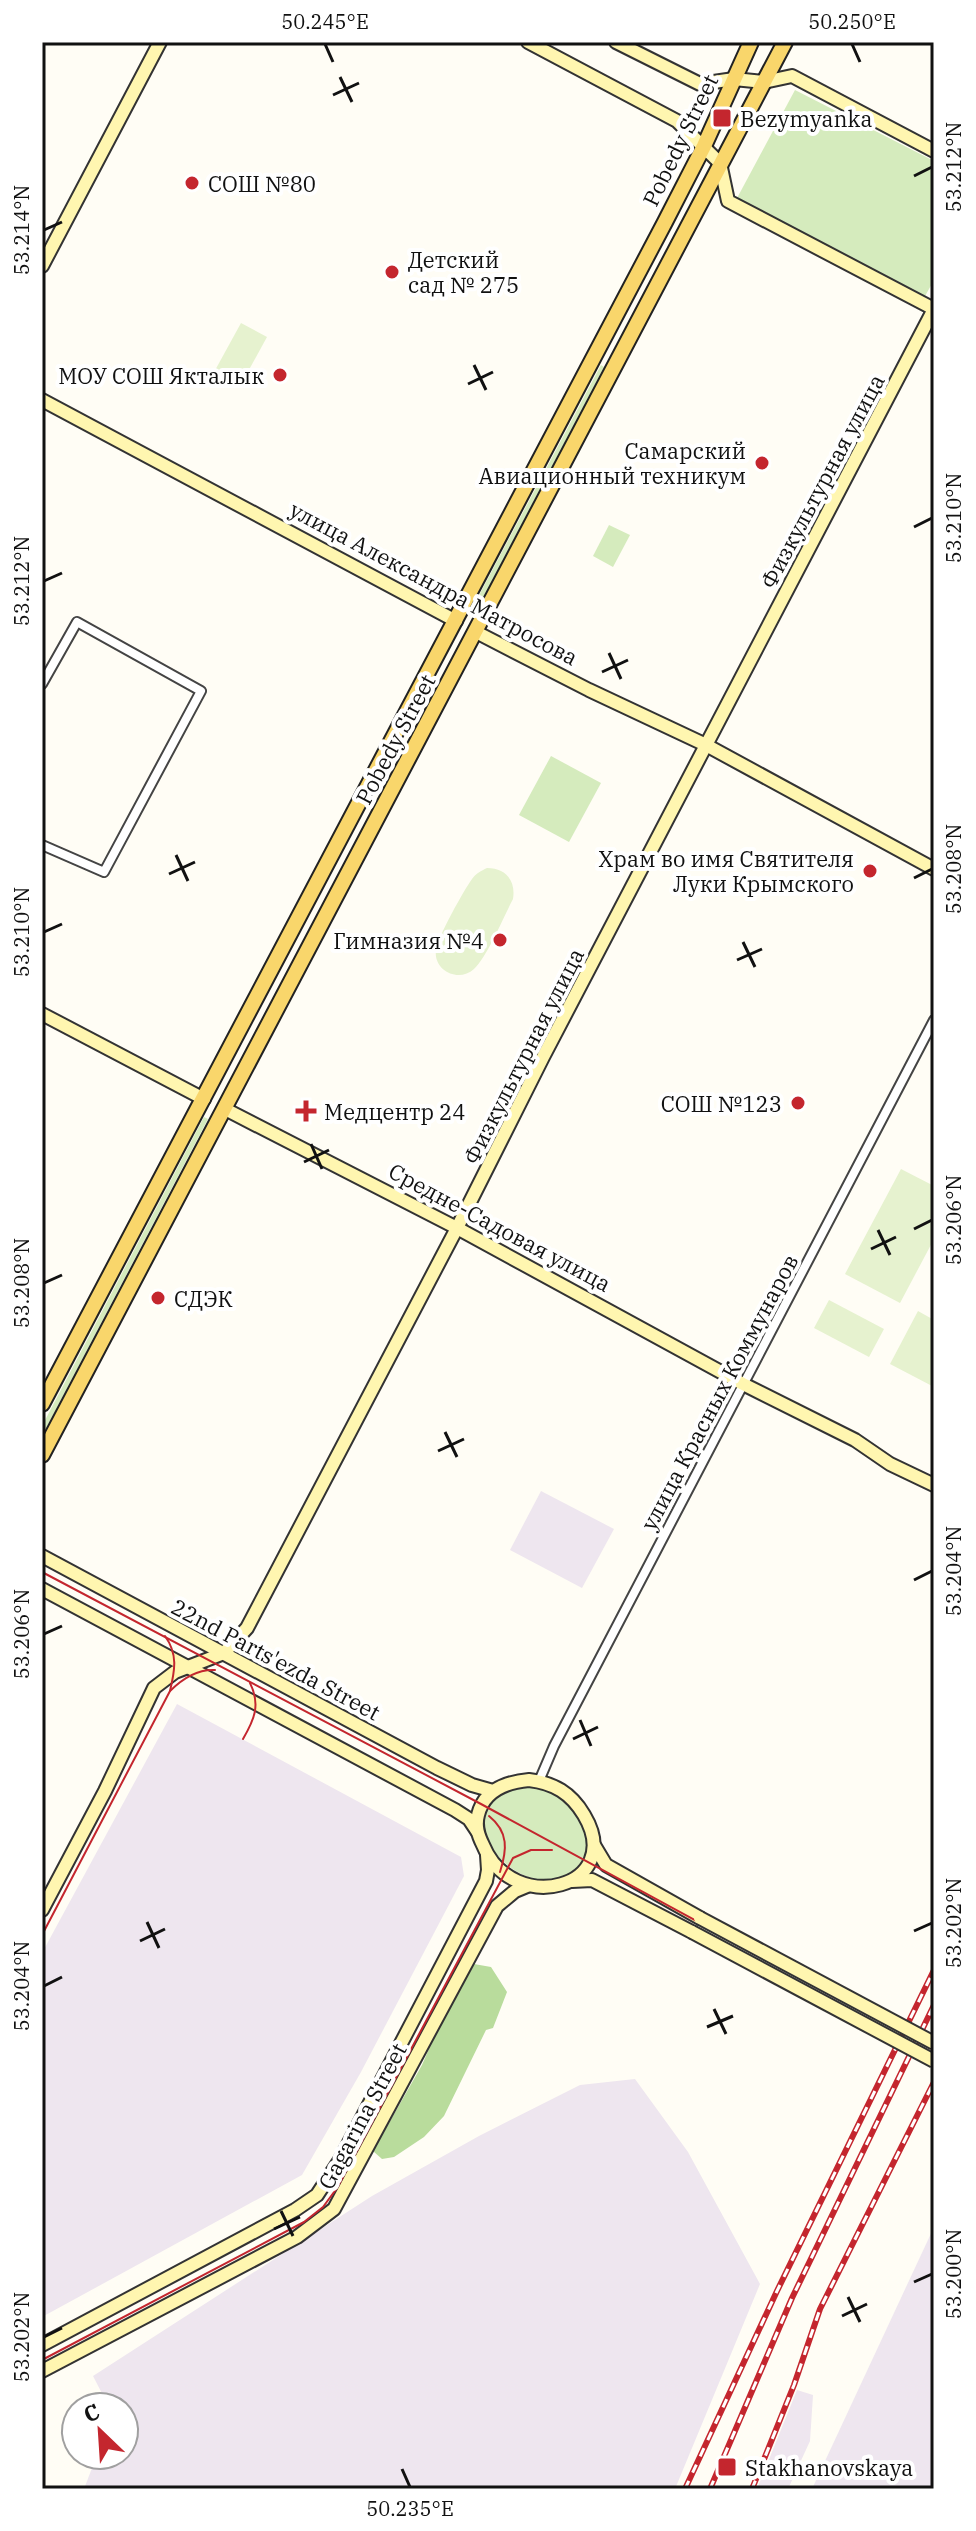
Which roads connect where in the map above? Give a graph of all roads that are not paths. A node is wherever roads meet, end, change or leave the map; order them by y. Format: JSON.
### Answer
{"nodes":[{"id":1,"x":160,"y":42,"type":"edge"},
{"id":2,"x":528,"y":42,"type":"edge"},
{"id":3,"x":616,"y":42,"type":"edge"},
{"id":4,"x":753,"y":42,"type":"edge"},
{"id":5,"x":784,"y":43,"type":"edge"},
{"id":6,"x":734,"y":79,"type":"junction"},
{"id":7,"x":764,"y":82,"type":"junction"},
{"id":8,"x":704,"y":146,"type":"junction"},
{"id":9,"x":934,"y":151,"type":"edge"},
{"id":10,"x":720,"y":163,"type":"junction"},
{"id":11,"x":42,"y":266,"type":"edge"},
{"id":12,"x":934,"y":309,"type":"edge"},
{"id":13,"x":613,"y":321,"type":"junction"},
{"id":14,"x":633,"y":332,"type":"junction"},
{"id":15,"x":593,"y":358,"type":"junction"},
{"id":16,"x":614,"y":368,"type":"junction"},
{"id":17,"x":42,"y":400,"type":"edge"},
{"id":18,"x":456,"y":621,"type":"junction"},
{"id":19,"x":476,"y":632,"type":"junction"},
{"id":20,"x":42,"y":684,"type":"edge"},
{"id":21,"x":706,"y":745,"type":"junction"},
{"id":22,"x":42,"y":845,"type":"edge"},
{"id":23,"x":934,"y":869,"type":"edge"},
{"id":24,"x":42,"y":1014,"type":"edge"},
{"id":25,"x":934,"y":1020,"type":"edge"},
{"id":26,"x":204,"y":1099,"type":"junction"},
{"id":27,"x":225,"y":1109,"type":"junction"},
{"id":28,"x":457,"y":1228,"type":"junction"},
{"id":29,"x":743,"y":1384,"type":"junction"},
{"id":30,"x":42,"y":1404,"type":"edge"},
{"id":31,"x":42,"y":1455,"type":"edge"},
{"id":32,"x":934,"y":1485,"type":"edge"},
{"id":33,"x":42,"y":1556,"type":"edge"},
{"id":34,"x":42,"y":1589,"type":"edge"},
{"id":35,"x":224,"y":1653,"type":"junction"},
{"id":36,"x":188,"y":1667,"type":"junction"},
{"id":37,"x":539,"y":1781,"type":"junction"},
{"id":38,"x":493,"y":1791,"type":"junction"},
{"id":39,"x":477,"y":1831,"type":"junction"},
{"id":40,"x":594,"y":1845,"type":"junction"},
{"id":41,"x":487,"y":1855,"type":"junction"},
{"id":42,"x":572,"y":1881,"type":"junction"},
{"id":43,"x":527,"y":1886,"type":"junction"},
{"id":44,"x":42,"y":1910,"type":"edge"},
{"id":45,"x":934,"y":2043,"type":"edge"},
{"id":46,"x":934,"y":2061,"type":"edge"},
{"id":47,"x":42,"y":2345,"type":"edge"},
{"id":48,"x":42,"y":2371,"type":"edge"}],
"edges":[{"from":1,"to":11,"type":"main road"},
{"from":2,"to":8,"type":"main road"},
{"from":3,"to":6,"type":"main road"},
{"from":4,"to":5,"type":"main road"},
{"from":4,"to":6,"type":"main road","name":"Pobedy Street"},
{"from":5,"to":7,"type":"main road","name":"Pobedy Street"},
{"from":6,"to":7,"type":"main road"},
{"from":6,"to":8,"type":"main road","name":"Pobedy Street"},
{"from":7,"to":9,"type":"main road"},
{"from":7,"to":10,"type":"main road","name":"Pobedy Street"},
{"from":8,"to":10,"type":"main road"},
{"from":8,"to":13,"type":"main road","name":"Pobedy Street"},
{"from":10,"to":12,"type":"main road"},
{"from":10,"to":14,"type":"main road","name":"Pobedy Street"},
{"from":12,"to":21,"type":"main road","name":"Физкультурная улица"},
{"from":13,"to":14,"type":"main road"},
{"from":13,"to":15,"type":"main road","name":"Pobedy Street"},
{"from":14,"to":16,"type":"main road","name":"Pobedy Street"},
{"from":15,"to":16,"type":"main road"},
{"from":15,"to":18,"type":"main road","name":"Pobedy Street"},
{"from":16,"to":19,"type":"main road","name":"Pobedy Street"},
{"from":17,"to":18,"type":"main road","name":"улица Александра Матросова"},
{"from":18,"to":19,"type":"main road","name":"улица Александра Матросова"},
{"from":18,"to":26,"type":"main road","name":"Pobedy Street"},
{"from":19,"to":21,"type":"main road","name":"улица Александра Матросова"},
{"from":19,"to":27,"type":"main road","name":"Pobedy Street"},
{"from":20,"to":22,"type":"street"},
{"from":21,"to":23,"type":"main road","name":"улица Александра Матросова"},
{"from":21,"to":28,"type":"main road","name":"Физкультурная улица"},
{"from":24,"to":26,"type":"main road","name":"Средне-Садовая улица"},
{"from":25,"to":29,"type":"street","name":"улица Красных Коммунаров"},
{"from":26,"to":27,"type":"main road","name":"Средне-Садовая улица"},
{"from":26,"to":30,"type":"main road","name":"Pobedy Street"},
{"from":27,"to":28,"type":"main road","name":"Средне-Садовая улица"},
{"from":27,"to":31,"type":"main road","name":"Pobedy Street"},
{"from":28,"to":29,"type":"main road","name":"Средне-Садовая улица"},
{"from":28,"to":35,"type":"main road","name":"Физкультурная улица"},
{"from":29,"to":32,"type":"main road","name":"Средне-Садовая улица"},
{"from":29,"to":37,"type":"street","name":"улица Красных Коммунаров"},
{"from":33,"to":35,"type":"main road","name":"22nd Parts'ezda Street"},
{"from":34,"to":36,"type":"main road"},
{"from":35,"to":36,"type":"main road","name":"Физкультурная улица"},
{"from":35,"to":38,"type":"main road","name":"22nd Parts'ezda Street"},
{"from":36,"to":39,"type":"main road"},
{"from":36,"to":44,"type":"main road","name":"Физкультурная улица"},
{"from":37,"to":38,"type":"main road"},
{"from":37,"to":40,"type":"main road"},
{"from":38,"to":39,"type":"main road"},
{"from":39,"to":41,"type":"main road"},
{"from":40,"to":42,"type":"main road"},
{"from":40,"to":45,"type":"main road","bridge":true},
{"from":41,"to":43,"type":"main road"},
{"from":41,"to":47,"type":"main road","name":"Gagarina Street"},
{"from":42,"to":43,"type":"main road"},
{"from":42,"to":46,"type":"main road","bridge":true},
{"from":43,"to":48,"type":"main road","name":"Gagarina Street"}]}
